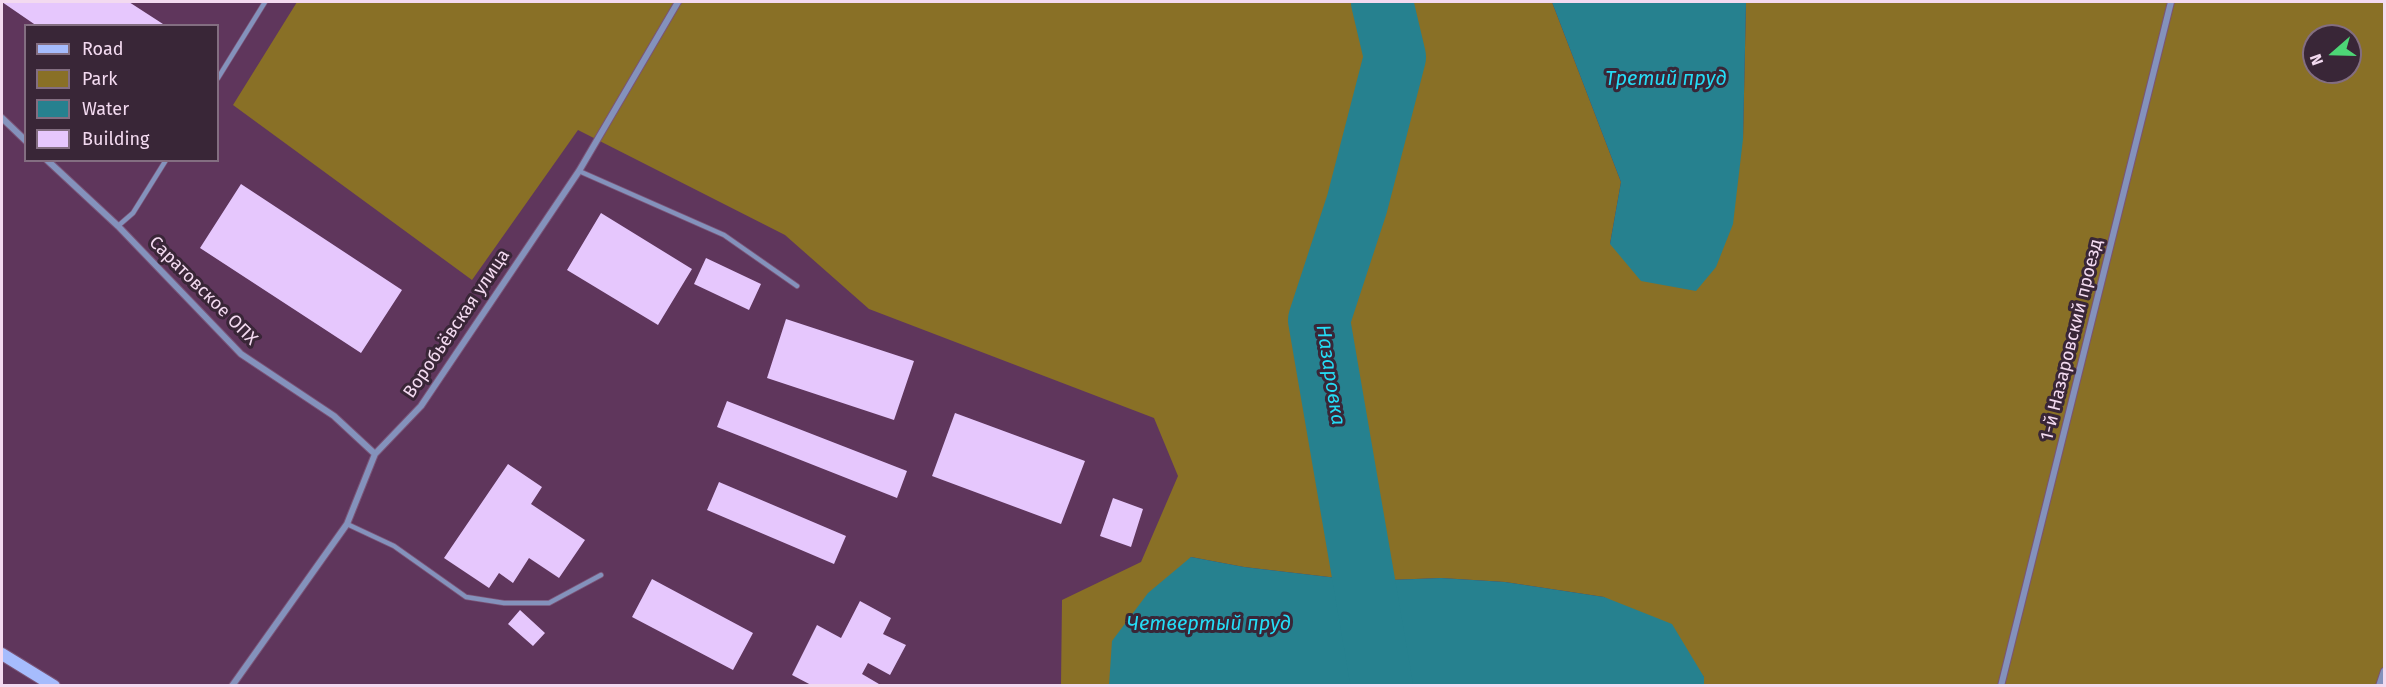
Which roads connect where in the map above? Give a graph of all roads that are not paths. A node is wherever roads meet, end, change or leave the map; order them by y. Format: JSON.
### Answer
{"nodes":[{"id":1,"x":265,"y":2,"type":"edge"},
{"id":2,"x":678,"y":2,"type":"edge"},
{"id":3,"x":2171,"y":2,"type":"edge"},
{"id":4,"x":219,"y":76,"type":"edge"},
{"id":5,"x":2,"y":118,"type":"edge"},
{"id":6,"x":24,"y":139,"type":"edge"},
{"id":7,"x":49,"y":162,"type":"edge"},
{"id":8,"x":165,"y":162,"type":"edge"},
{"id":9,"x":579,"y":171,"type":"junction"},
{"id":10,"x":118,"y":226,"type":"junction"},
{"id":11,"x":797,"y":286,"type":"dead end"},
{"id":12,"x":375,"y":454,"type":"junction"},
{"id":13,"x":347,"y":524,"type":"junction"},
{"id":14,"x":601,"y":575,"type":"dead end"},
{"id":15,"x":2,"y":654,"type":"edge"},
{"id":16,"x":2385,"y":671,"type":"edge"},
{"id":17,"x":54,"y":686,"type":"edge"},
{"id":18,"x":232,"y":686,"type":"edge"},
{"id":19,"x":2001,"y":686,"type":"edge"},
{"id":20,"x":2379,"y":686,"type":"edge"}],
"edges":[{"from":1,"to":4,"type":"lane"},
{"from":2,"to":9,"type":"street","name":"Воробьёвская улица"},
{"from":3,"to":19,"type":"street","name":"1-й Назаровский проезд"},
{"from":5,"to":6,"type":"street"},
{"from":7,"to":10,"type":"street","name":"Саратовское ОПХ"},
{"from":8,"to":10,"type":"lane"},
{"from":9,"to":11,"type":"lane"},
{"from":9,"to":12,"type":"street","name":"Воробьёвская улица"},
{"from":10,"to":12,"type":"street","name":"Саратовское ОПХ"},
{"from":12,"to":13,"type":"street","name":"Воробьёвская улица"},
{"from":13,"to":14,"type":"lane"},
{"from":13,"to":18,"type":"street","name":"Воробьёвская улица"},
{"from":15,"to":17,"type":"street"},
{"from":16,"to":20,"type":"street"}]}
